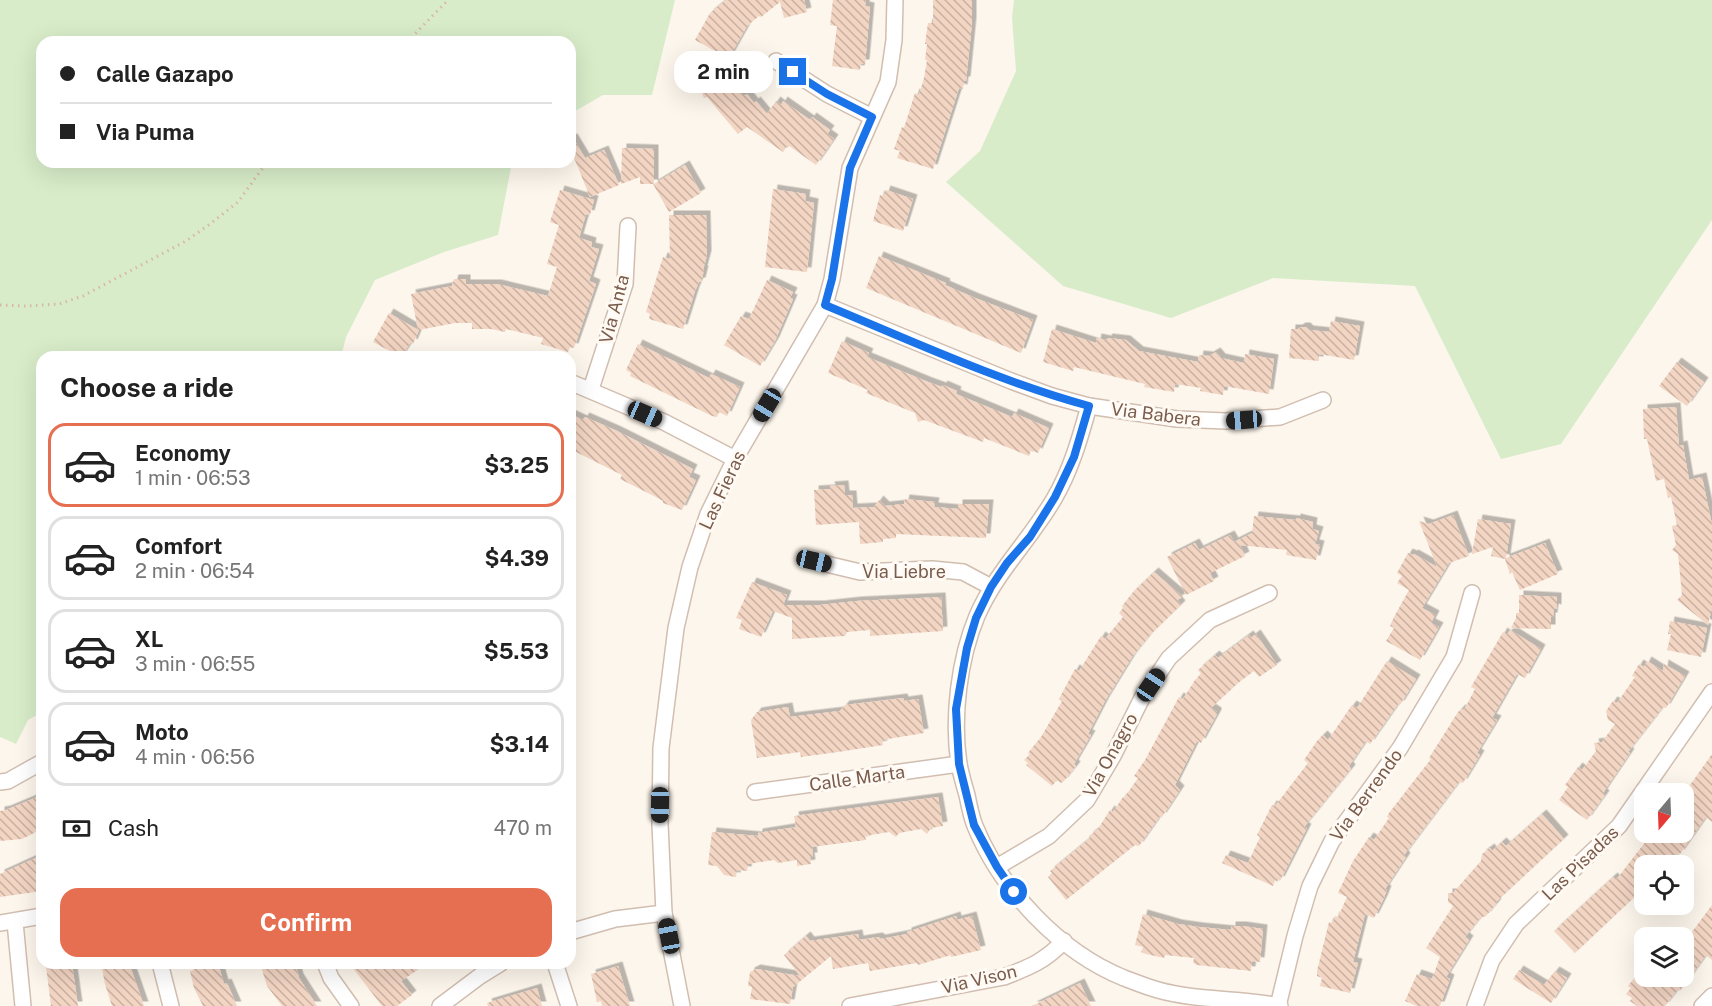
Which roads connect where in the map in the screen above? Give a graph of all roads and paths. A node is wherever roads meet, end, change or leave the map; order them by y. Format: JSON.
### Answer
{"nodes":[{"id":1,"x":448,"y":0,"type":"edge"},
{"id":2,"x":895,"y":0,"type":"edge"},
{"id":3,"x":413,"y":36,"type":"edge"},
{"id":4,"x":776,"y":62,"type":"dead end"},
{"id":5,"x":872,"y":117,"type":"junction"},
{"id":6,"x":263,"y":168,"type":"edge"},
{"id":7,"x":628,"y":226,"type":"dead end"},
{"id":8,"x":0,"y":305,"type":"edge"},
{"id":9,"x":825,"y":305,"type":"junction"},
{"id":10,"x":576,"y":384,"type":"edge"},
{"id":11,"x":591,"y":389,"type":"junction"},
{"id":12,"x":1323,"y":400,"type":"dead end"},
{"id":13,"x":1089,"y":406,"type":"junction"},
{"id":14,"x":735,"y":459,"type":"junction"},
{"id":15,"x":814,"y":561,"type":"dead end"},
{"id":16,"x":991,"y":587,"type":"junction"},
{"id":17,"x":1269,"y":593,"type":"dead end"},
{"id":18,"x":1472,"y":593,"type":"dead end"},
{"id":19,"x":1712,"y":692,"type":"edge"},
{"id":20,"x":959,"y":764,"type":"junction"},
{"id":21,"x":36,"y":765,"type":"edge"},
{"id":22,"x":0,"y":782,"type":"edge"},
{"id":23,"x":755,"y":792,"type":"dead end"},
{"id":24,"x":997,"y":867,"type":"junction"},
{"id":25,"x":664,"y":913,"type":"junction"},
{"id":26,"x":36,"y":917,"type":"edge"},
{"id":27,"x":7,"y":923,"type":"edge"},
{"id":28,"x":576,"y":930,"type":"edge"},
{"id":29,"x":1064,"y":941,"type":"junction"},
{"id":30,"x":162,"y":969,"type":"edge"},
{"id":31,"x":327,"y":969,"type":"edge"},
{"id":32,"x":491,"y":969,"type":"edge"},
{"id":33,"x":557,"y":969,"type":"edge"},
{"id":34,"x":1712,"y":996,"type":"edge"},
{"id":35,"x":1192,"y":1001,"type":"edge"},
{"id":36,"x":23,"y":1006,"type":"edge"},
{"id":37,"x":171,"y":1006,"type":"edge"},
{"id":38,"x":351,"y":1006,"type":"edge"},
{"id":39,"x":440,"y":1006,"type":"edge"},
{"id":40,"x":569,"y":1006,"type":"edge"},
{"id":41,"x":682,"y":1006,"type":"edge"},
{"id":42,"x":850,"y":1006,"type":"edge"},
{"id":43,"x":1279,"y":1006,"type":"edge"},
{"id":44,"x":1474,"y":1006,"type":"edge"},
{"id":45,"x":1702,"y":1006,"type":"edge"}],
"edges":[{"from":1,"to":3,"type":"path"},
{"from":2,"to":5,"type":"street","name":"Las Fieras"},
{"from":4,"to":5,"type":"street"},
{"from":5,"to":9,"type":"street","name":"Las Fieras"},
{"from":6,"to":8,"type":"path"},
{"from":7,"to":11,"type":"street","name":"Via Anta"},
{"from":9,"to":13,"type":"street","name":"Via Babera"},
{"from":9,"to":14,"type":"street","name":"Las Fieras"},
{"from":10,"to":11,"type":"street"},
{"from":11,"to":14,"type":"street"},
{"from":12,"to":13,"type":"street","name":"Via Babera"},
{"from":13,"to":16,"type":"street"},
{"from":14,"to":25,"type":"street","name":"Las Fieras"},
{"from":15,"to":16,"type":"street","name":"Via Liebre"},
{"from":16,"to":20,"type":"street"},
{"from":17,"to":24,"type":"street","name":"Via Onagro"},
{"from":18,"to":43,"type":"street","name":"Via Berrendo"},
{"from":19,"to":44,"type":"street","name":"Las Pisadas"},
{"from":20,"to":23,"type":"street","name":"Calle Marta"},
{"from":20,"to":24,"type":"street"},
{"from":21,"to":22,"type":"street"},
{"from":24,"to":29,"type":"street"},
{"from":25,"to":28,"type":"street"},
{"from":25,"to":41,"type":"street","name":"Las Fieras"},
{"from":26,"to":27,"type":"street"},
{"from":27,"to":36,"type":"street"},
{"from":29,"to":35,"type":"street"},
{"from":29,"to":42,"type":"street","name":"Via Vison"},
{"from":30,"to":37,"type":"street"},
{"from":31,"to":38,"type":"street"},
{"from":32,"to":39,"type":"street"},
{"from":33,"to":40,"type":"street"},
{"from":34,"to":45,"type":"street"},
{"from":35,"to":43,"type":"street"}]}
